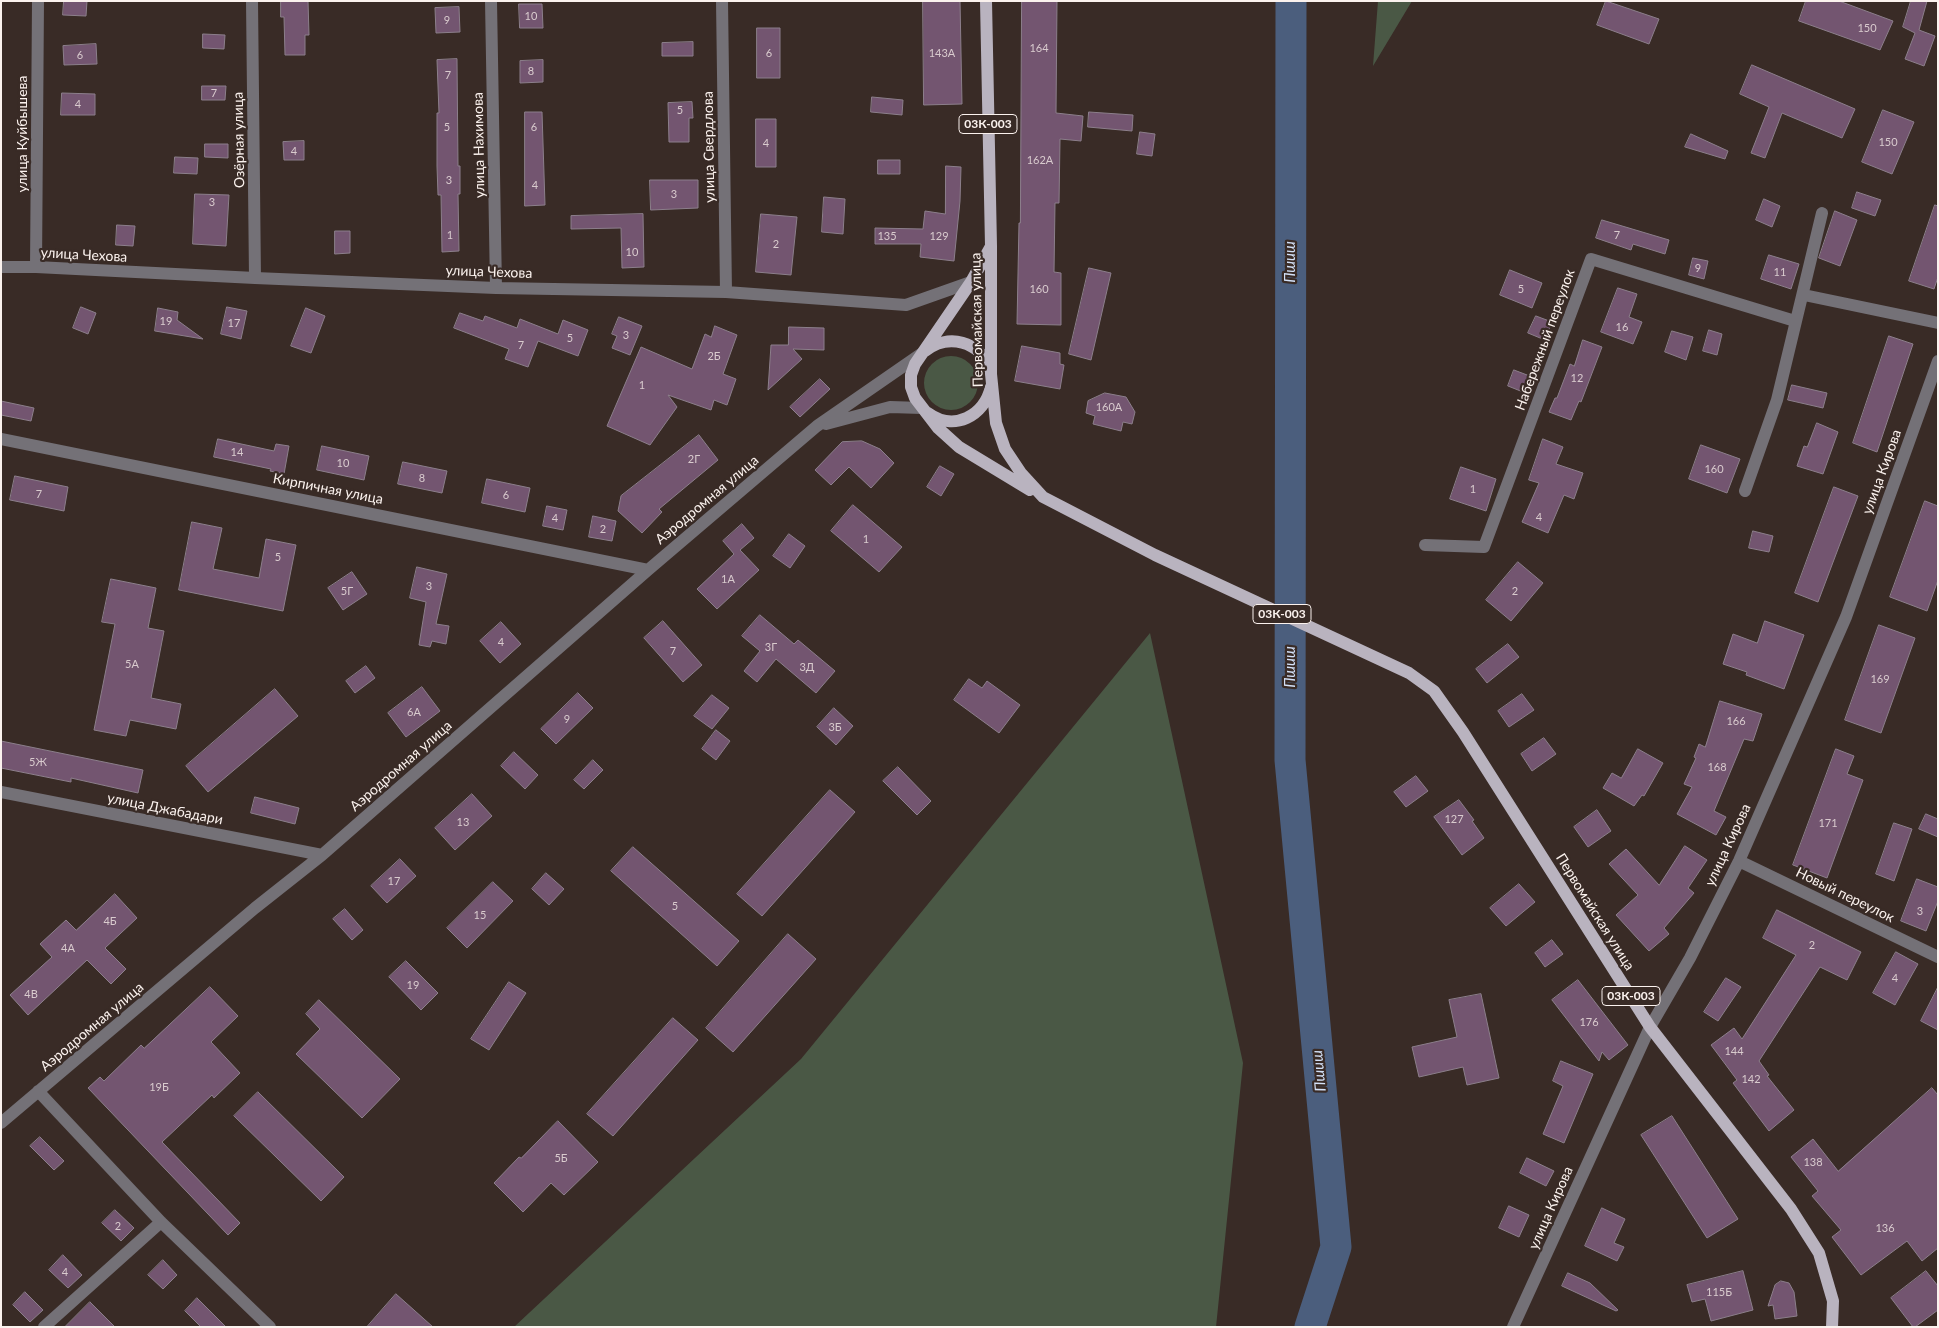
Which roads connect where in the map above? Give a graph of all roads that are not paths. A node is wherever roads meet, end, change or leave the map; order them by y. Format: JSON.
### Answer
{"nodes":[{"id":1,"x":38,"y":1,"type":"edge"},
{"id":2,"x":252,"y":1,"type":"edge"},
{"id":3,"x":491,"y":1,"type":"edge"},
{"id":4,"x":722,"y":1,"type":"edge"},
{"id":5,"x":986,"y":1,"type":"edge"},
{"id":6,"x":1822,"y":213,"type":"dead end"},
{"id":7,"x":992,"y":246,"type":"junction"},
{"id":8,"x":1,"y":267,"type":"edge"},
{"id":9,"x":36,"y":267,"type":"junction"},
{"id":10,"x":255,"y":278,"type":"junction"},
{"id":11,"x":971,"y":282,"type":"junction"},
{"id":12,"x":496,"y":288,"type":"junction"},
{"id":13,"x":726,"y":292,"type":"junction"},
{"id":14,"x":1804,"y":295,"type":"junction"},
{"id":15,"x":1795,"y":320,"type":"junction"},
{"id":16,"x":1938,"y":323,"type":"edge"},
{"id":17,"x":921,"y":354,"type":"junction"},
{"id":18,"x":1938,"y":361,"type":"edge"},
{"id":19,"x":992,"y":379,"type":"junction"},
{"id":20,"x":922,"y":408,"type":"junction"},
{"id":21,"x":817,"y":426,"type":"junction"},
{"id":22,"x":1,"y":438,"type":"edge"},
{"id":23,"x":1745,"y":491,"type":"dead end"},
{"id":24,"x":1043,"y":497,"type":"junction"},
{"id":25,"x":1425,"y":545,"type":"dead end"},
{"id":26,"x":648,"y":570,"type":"junction"},
{"id":27,"x":1,"y":792,"type":"edge"},
{"id":28,"x":322,"y":855,"type":"junction"},
{"id":29,"x":1739,"y":861,"type":"junction"},
{"id":30,"x":1938,"y":957,"type":"edge"},
{"id":31,"x":1650,"y":1027,"type":"junction"},
{"id":32,"x":38,"y":1091,"type":"junction"},
{"id":33,"x":1,"y":1123,"type":"edge"},
{"id":34,"x":160,"y":1222,"type":"junction"},
{"id":35,"x":44,"y":1327,"type":"edge"},
{"id":36,"x":270,"y":1327,"type":"edge"},
{"id":37,"x":1513,"y":1327,"type":"edge"},
{"id":38,"x":1832,"y":1327,"type":"edge"}],
"edges":[{"from":1,"to":9,"type":"street","name":"улица Куйбышева"},
{"from":2,"to":10,"type":"street","name":"Озёрная улица"},
{"from":3,"to":12,"type":"street","name":"улица Нахимова"},
{"from":4,"to":13,"type":"street","name":"улица Свердлова"},
{"from":5,"to":7,"type":"main road","name":"Первомайская улица","number":"03К-003"},
{"from":6,"to":14,"type":"street"},
{"from":7,"to":11,"type":"main road","number":"03К-003"},
{"from":7,"to":19,"type":"main road","name":"Первомайская улица","number":"03К-003"},
{"from":8,"to":9,"type":"street","name":"улица Чехова"},
{"from":9,"to":10,"type":"street","name":"улица Чехова"},
{"from":10,"to":12,"type":"street","name":"улица Чехова"},
{"from":11,"to":13,"type":"street","name":"улица Чехова"},
{"from":11,"to":17,"type":"main road","number":"03К-003"},
{"from":12,"to":13,"type":"street","name":"улица Чехова"},
{"from":14,"to":15,"type":"street"},
{"from":14,"to":16,"type":"street"},
{"from":15,"to":23,"type":"street"},
{"from":15,"to":25,"type":"street","name":"Набережный переулок"},
{"from":17,"to":19,"type":"main road"},
{"from":17,"to":20,"type":"main road","number":"03К-003"},
{"from":17,"to":21,"type":"street","name":"Аэродромная улица"},
{"from":18,"to":29,"type":"street","name":"улица Кирова"},
{"from":19,"to":20,"type":"main road"},
{"from":19,"to":24,"type":"main road","name":"Первомайская улица","number":"03К-003"},
{"from":20,"to":21,"type":"street","name":"Аэродромная улица"},
{"from":20,"to":24,"type":"main road","number":"03К-003"},
{"from":21,"to":26,"type":"street","name":"Аэродромная улица"},
{"from":22,"to":26,"type":"street","name":"Кирпичная улица"},
{"from":24,"to":31,"type":"main road","name":"Первомайская улица","number":"03К-003"},
{"from":26,"to":28,"type":"street","name":"Аэродромная улица"},
{"from":27,"to":28,"type":"street","name":"улица Джабадари"},
{"from":28,"to":32,"type":"street","name":"Аэродромная улица"},
{"from":29,"to":30,"type":"street","name":"Новый переулок"},
{"from":29,"to":31,"type":"street","name":"улица Кирова"},
{"from":31,"to":37,"type":"street","name":"улица Кирова"},
{"from":31,"to":38,"type":"main road","name":"Первомайская улица","number":"03К-003"},
{"from":32,"to":33,"type":"street","name":"Аэродромная улица"},
{"from":32,"to":34,"type":"street"},
{"from":34,"to":35,"type":"street"},
{"from":34,"to":36,"type":"street"}]}
